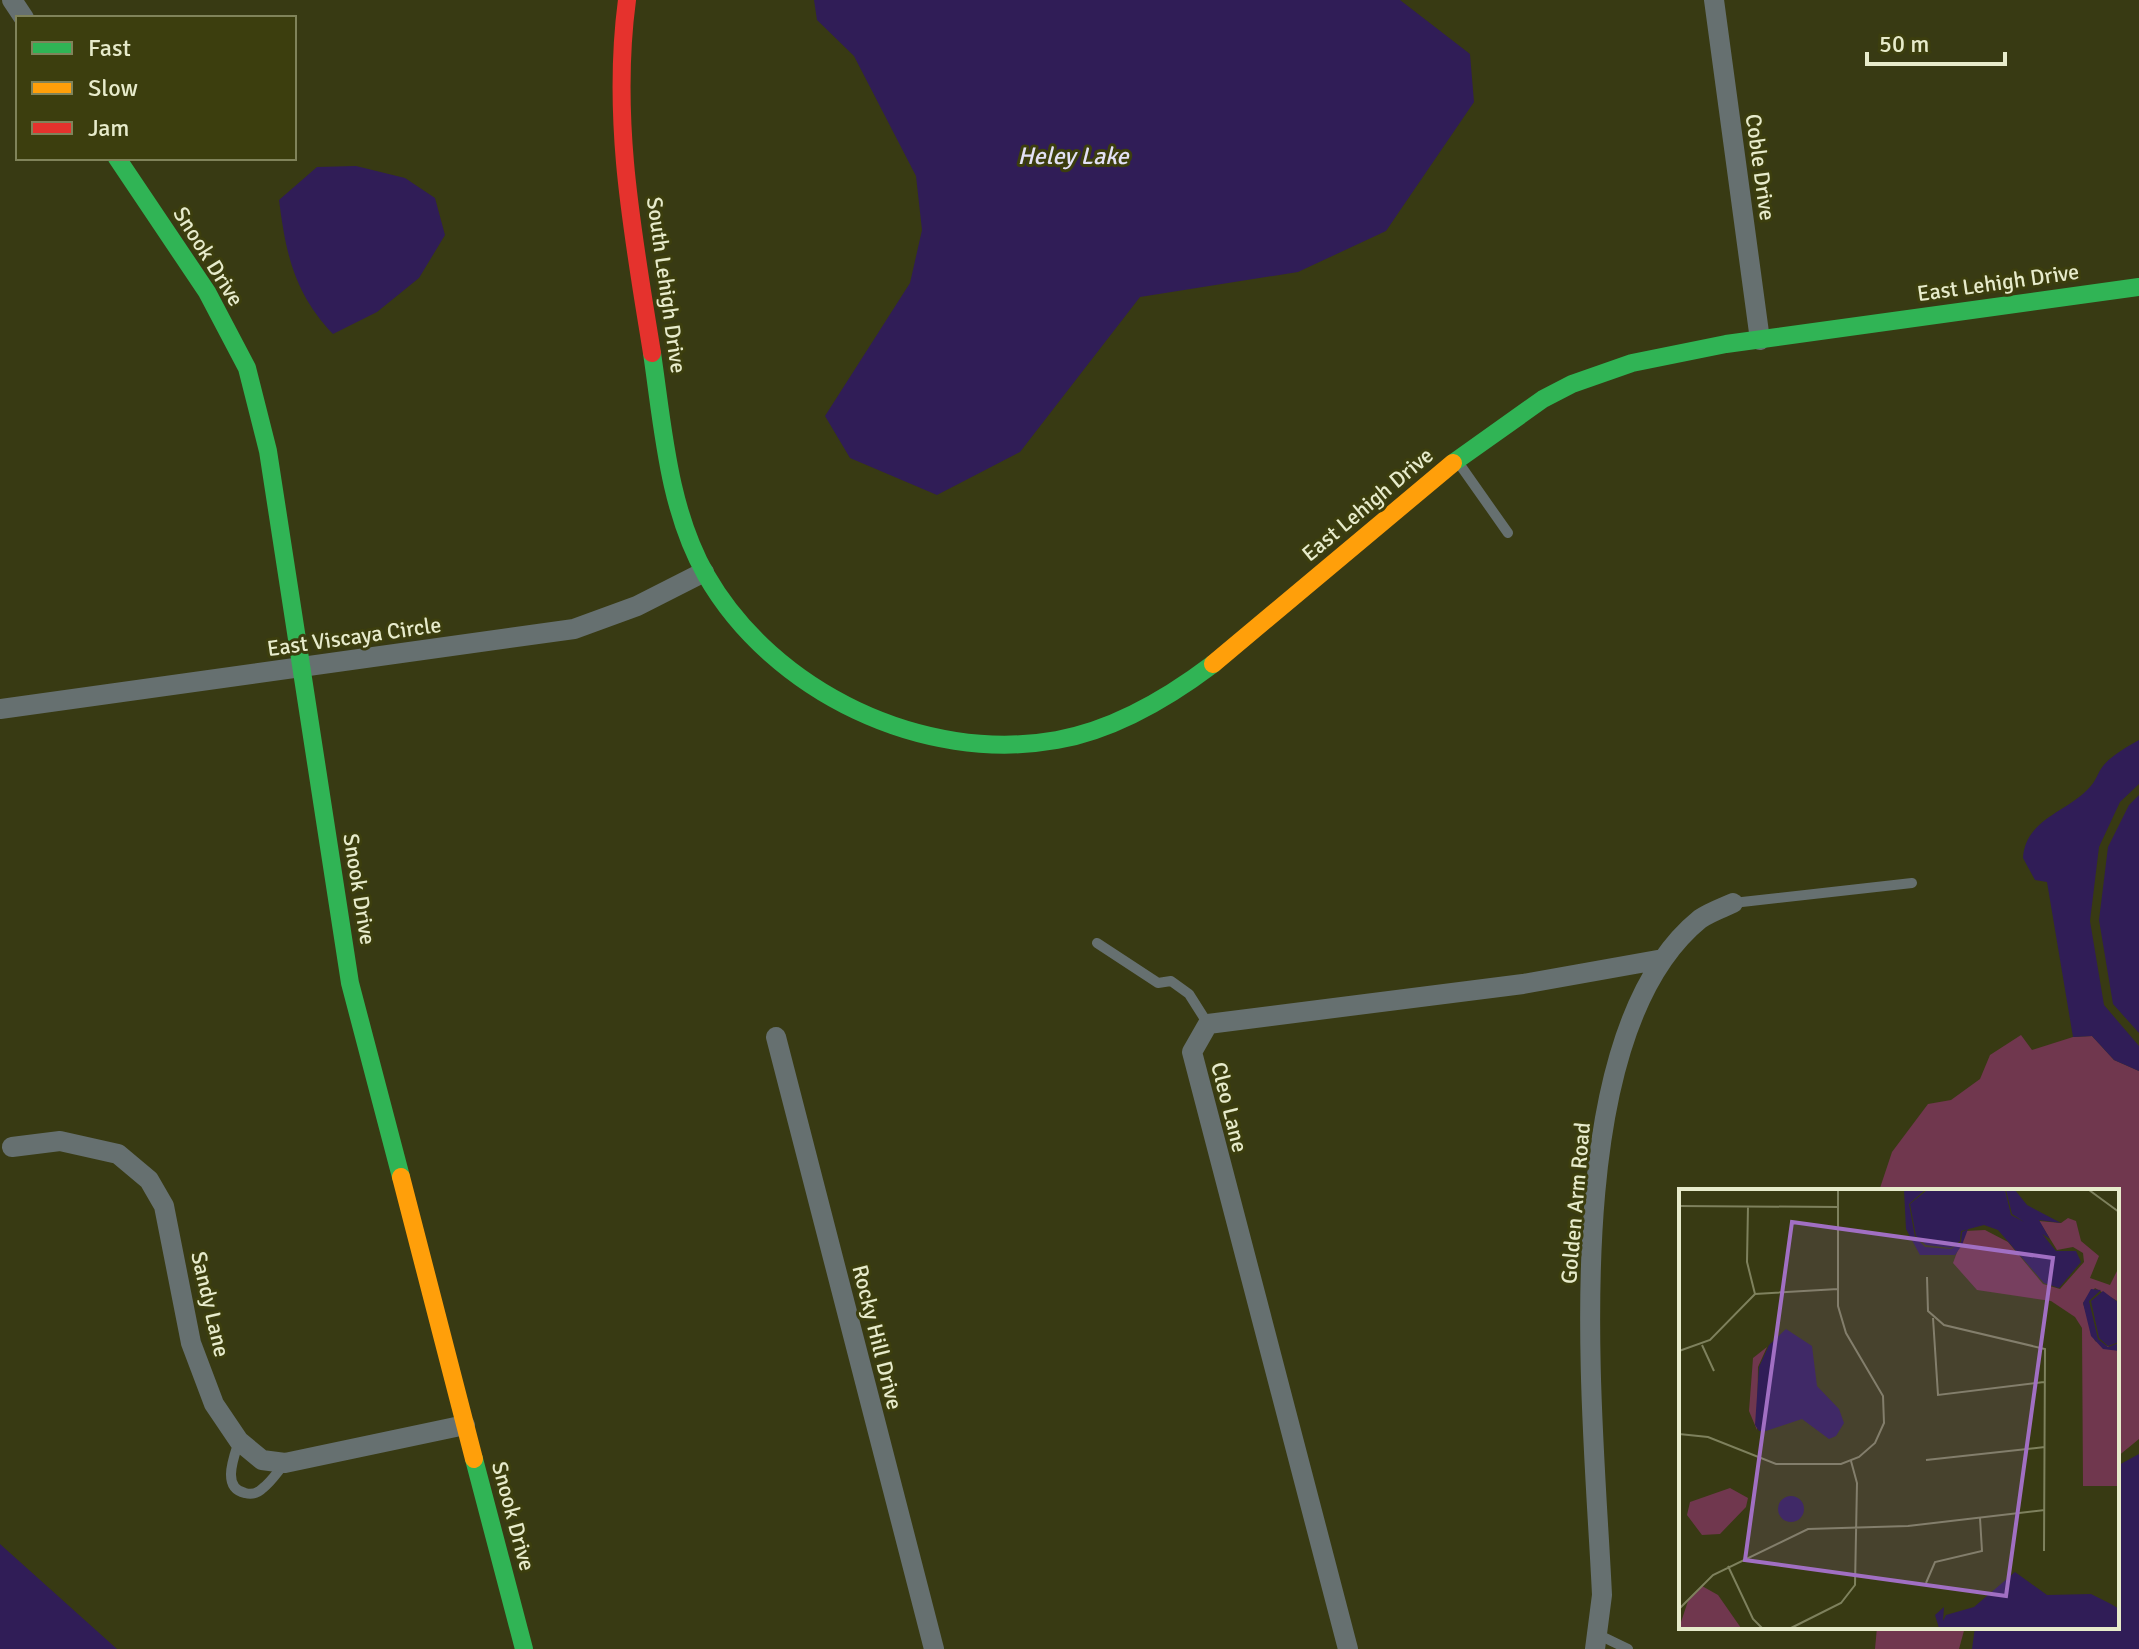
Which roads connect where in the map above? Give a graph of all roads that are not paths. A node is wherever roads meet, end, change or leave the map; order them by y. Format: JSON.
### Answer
{"nodes":[{"id":1,"x":627,"y":0,"type":"edge"},
{"id":2,"x":1714,"y":0,"type":"edge"},
{"id":3,"x":118,"y":160,"type":"edge"},
{"id":4,"x":2139,"y":287,"type":"edge"},
{"id":5,"x":1760,"y":340,"type":"junction"},
{"id":6,"x":1457,"y":460,"type":"junction"},
{"id":7,"x":1508,"y":533,"type":"dead end"},
{"id":8,"x":704,"y":572,"type":"junction"},
{"id":9,"x":301,"y":668,"type":"junction"},
{"id":10,"x":0,"y":709,"type":"edge"},
{"id":11,"x":1912,"y":883,"type":"dead end"},
{"id":12,"x":1733,"y":903,"type":"joint"},
{"id":13,"x":1097,"y":943,"type":"dead end"},
{"id":14,"x":1663,"y":959,"type":"junction"},
{"id":15,"x":1208,"y":1024,"type":"junction"},
{"id":16,"x":776,"y":1037,"type":"dead end"},
{"id":17,"x":12,"y":1147,"type":"dead end"},
{"id":18,"x":465,"y":1425,"type":"junction"},
{"id":19,"x":239,"y":1441,"type":"junction"},
{"id":20,"x":285,"y":1463,"type":"junction"},
{"id":21,"x":1597,"y":1642,"type":"edge"},
{"id":22,"x":524,"y":1649,"type":"edge"},
{"id":23,"x":934,"y":1649,"type":"edge"},
{"id":24,"x":1348,"y":1649,"type":"edge"},
{"id":25,"x":1628,"y":1649,"type":"edge"}],
"edges":[{"from":1,"to":8,"type":"street","name":"South Lehigh Drive"},
{"from":2,"to":5,"type":"street","name":"Coble Drive"},
{"from":3,"to":9,"type":"street","name":"Snook Drive"},
{"from":4,"to":5,"type":"street","name":"East Lehigh Drive"},
{"from":5,"to":6,"type":"street","name":"East Lehigh Drive"},
{"from":6,"to":7,"type":"lane"},
{"from":6,"to":8,"type":"street","name":"East Lehigh Drive"},
{"from":8,"to":9,"type":"street","name":"East Viscaya Circle"},
{"from":9,"to":10,"type":"street","name":"East Viscaya Circle"},
{"from":9,"to":18,"type":"street","name":"Snook Drive"},
{"from":11,"to":12,"type":"lane"},
{"from":12,"to":14,"type":"street","name":"Golden Arm Road"},
{"from":13,"to":15,"type":"lane"},
{"from":14,"to":15,"type":"street"},
{"from":14,"to":21,"type":"street","name":"Golden Arm Road"},
{"from":15,"to":24,"type":"street","name":"Cleo Lane"},
{"from":16,"to":23,"type":"street","name":"Rocky Hill Drive"},
{"from":17,"to":19,"type":"street","name":"Sandy Lane"},
{"from":18,"to":20,"type":"street"},
{"from":18,"to":22,"type":"street","name":"Snook Drive"},
{"from":19,"to":20,"type":"street","name":"Sandy Lane"},
{"from":19,"to":20,"type":"lane"},
{"from":21,"to":25,"type":"lane"}]}
